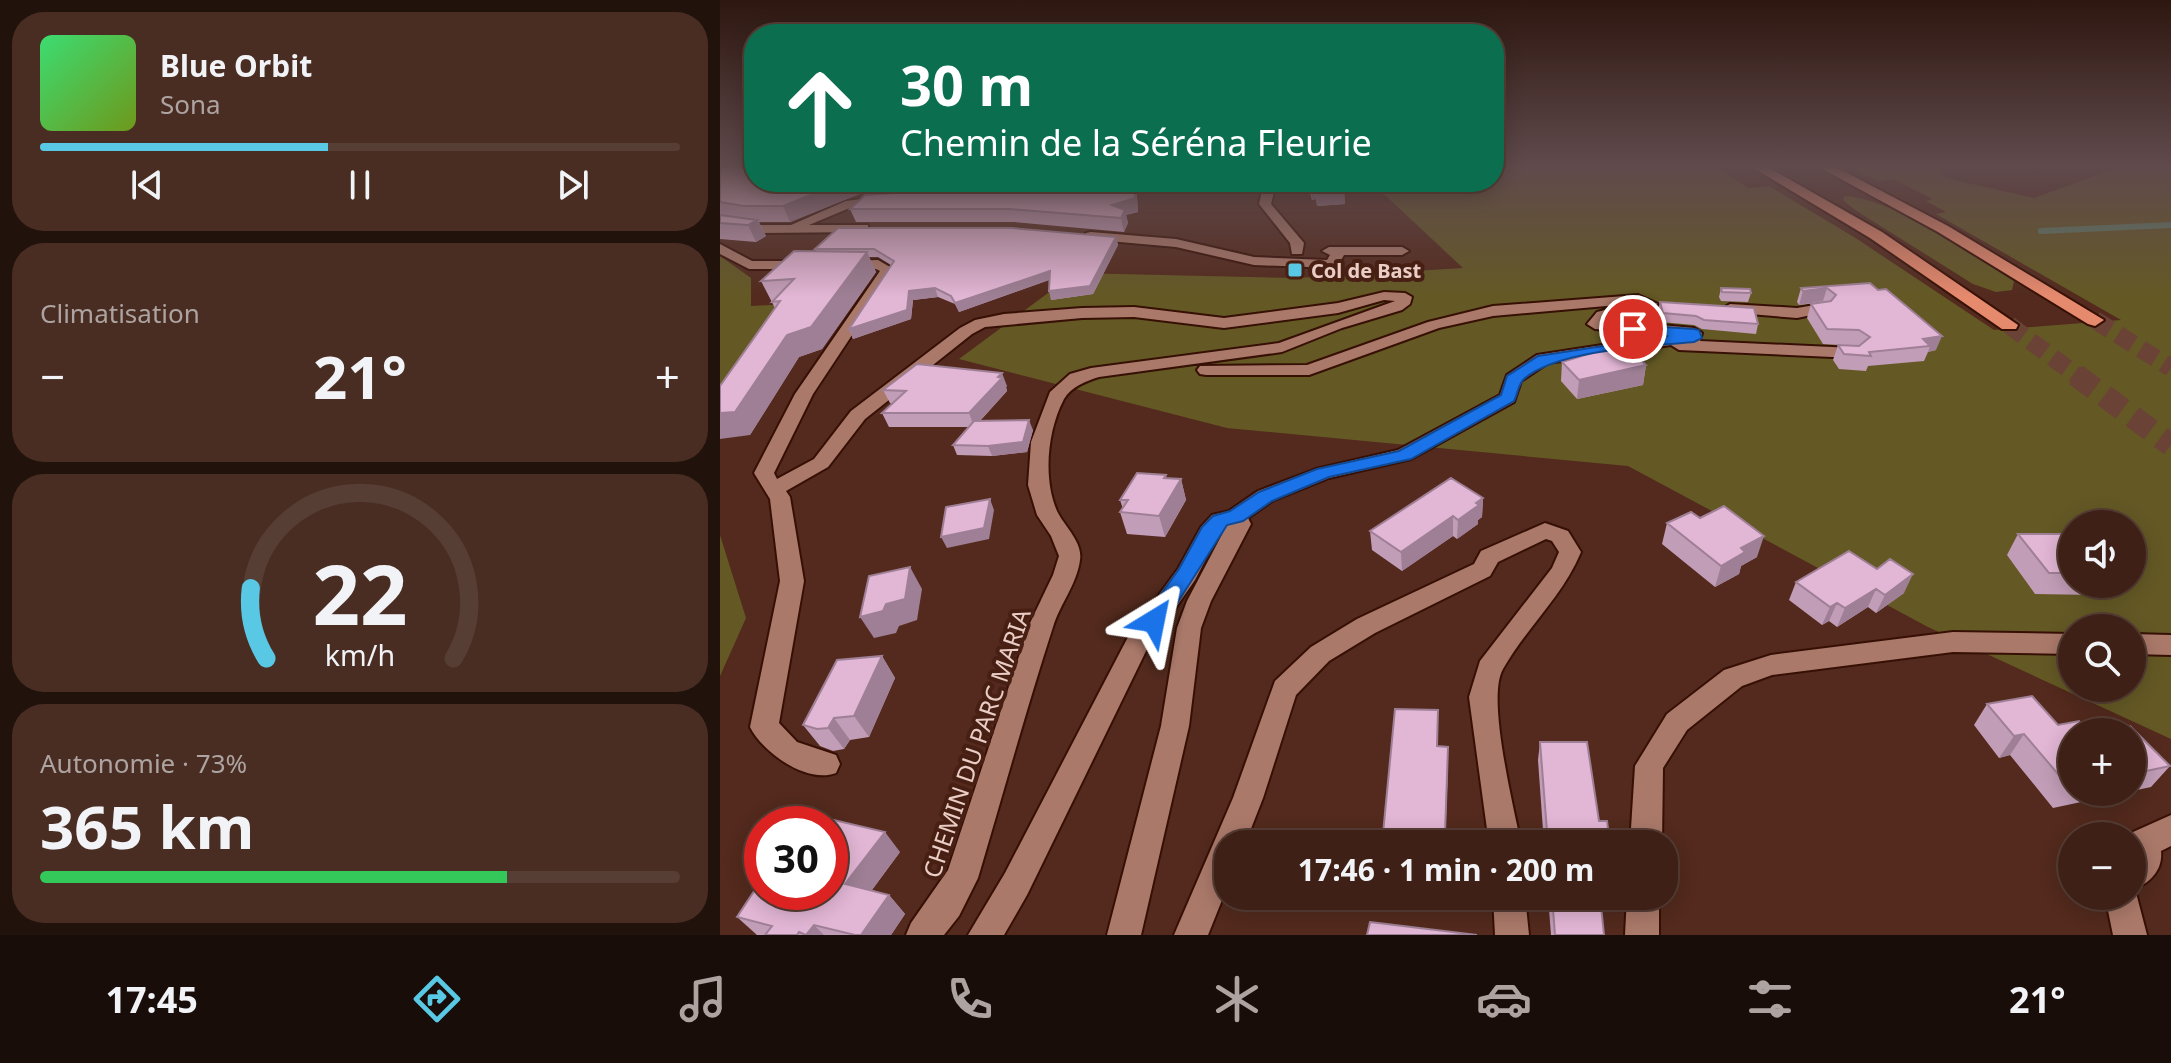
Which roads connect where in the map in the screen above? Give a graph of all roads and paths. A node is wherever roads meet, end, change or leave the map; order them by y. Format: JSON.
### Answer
{"nodes":[{"id":1,"x":836,"y":210,"type":"edge"},
{"id":2,"x":1270,"y":210,"type":"edge"},
{"id":3,"x":1832,"y":210,"type":"edge"},
{"id":4,"x":1906,"y":210,"type":"edge"},
{"id":5,"x":723,"y":227,"type":"edge"},
{"id":6,"x":884,"y":228,"type":"edge"},
{"id":7,"x":790,"y":229,"type":"junction"},
{"id":8,"x":1078,"y":235,"type":"edge"},
{"id":9,"x":720,"y":248,"type":"edge"},
{"id":10,"x":1297,"y":251,"type":"junction"},
{"id":11,"x":1339,"y":251,"type":"junction"},
{"id":12,"x":1402,"y":251,"type":"dead end"},
{"id":13,"x":1265,"y":262,"type":"junction"},
{"id":14,"x":1709,"y":308,"type":"edge"},
{"id":15,"x":1821,"y":309,"type":"edge"},
{"id":16,"x":2095,"y":320,"type":"tunnel mouth"},
{"id":17,"x":2009,"y":325,"type":"tunnel mouth"},
{"id":18,"x":1635,"y":343,"type":"junction"},
{"id":19,"x":1854,"y":353,"type":"edge"},
{"id":20,"x":1151,"y":364,"type":"junction"},
{"id":21,"x":773,"y":490,"type":"junction"},
{"id":22,"x":1236,"y":516,"type":"junction"},
{"id":23,"x":2058,"y":644,"type":"edge"},
{"id":24,"x":2146,"y":644,"type":"edge"},
{"id":25,"x":2171,"y":645,"type":"edge"},
{"id":26,"x":826,"y":764,"type":"dead end"},
{"id":27,"x":1234,"y":830,"type":"edge"},
{"id":28,"x":1503,"y":830,"type":"edge"},
{"id":29,"x":1647,"y":830,"type":"edge"},
{"id":30,"x":2171,"y":830,"type":"edge"},
{"id":31,"x":2146,"y":842,"type":"edge"},
{"id":32,"x":1214,"y":879,"type":"edge"},
{"id":33,"x":1510,"y":910,"type":"edge"},
{"id":34,"x":1643,"y":910,"type":"edge"},
{"id":35,"x":2124,"y":910,"type":"edge"},
{"id":36,"x":923,"y":935,"type":"edge"},
{"id":37,"x":985,"y":935,"type":"edge"},
{"id":38,"x":1124,"y":935,"type":"edge"},
{"id":39,"x":1191,"y":935,"type":"edge"},
{"id":40,"x":1512,"y":935,"type":"edge"},
{"id":41,"x":1642,"y":935,"type":"edge"},
{"id":42,"x":2130,"y":935,"type":"edge"}],
"edges":[{"from":1,"to":7,"type":"street"},
{"from":2,"to":10,"type":"street"},
{"from":3,"to":17,"type":"highway"},
{"from":4,"to":16,"type":"highway"},
{"from":5,"to":7,"type":"street"},
{"from":6,"to":7,"type":"street"},
{"from":8,"to":13,"type":"street"},
{"from":9,"to":21,"type":"street"},
{"from":10,"to":11,"type":"street"},
{"from":10,"to":13,"type":"street"},
{"from":11,"to":12,"type":"street"},
{"from":11,"to":13,"type":"street"},
{"from":14,"to":15,"type":"street"},
{"from":18,"to":19,"type":"street"},
{"from":18,"to":20,"type":"street"},
{"from":18,"to":22,"type":"street"},
{"from":20,"to":21,"type":"street","name":"CHEMIN DU PARC MARIA"},
{"from":20,"to":36,"type":"street","name":"CHEMIN DU PARC MARIA"},
{"from":21,"to":26,"type":"street"},
{"from":22,"to":37,"type":"street"},
{"from":22,"to":38,"type":"street"},
{"from":23,"to":29,"type":"street"},
{"from":24,"to":25,"type":"street"},
{"from":27,"to":28,"type":"street"},
{"from":30,"to":31,"type":"street"},
{"from":32,"to":39,"type":"street"},
{"from":33,"to":40,"type":"street"},
{"from":34,"to":41,"type":"street"},
{"from":35,"to":42,"type":"street"}]}
